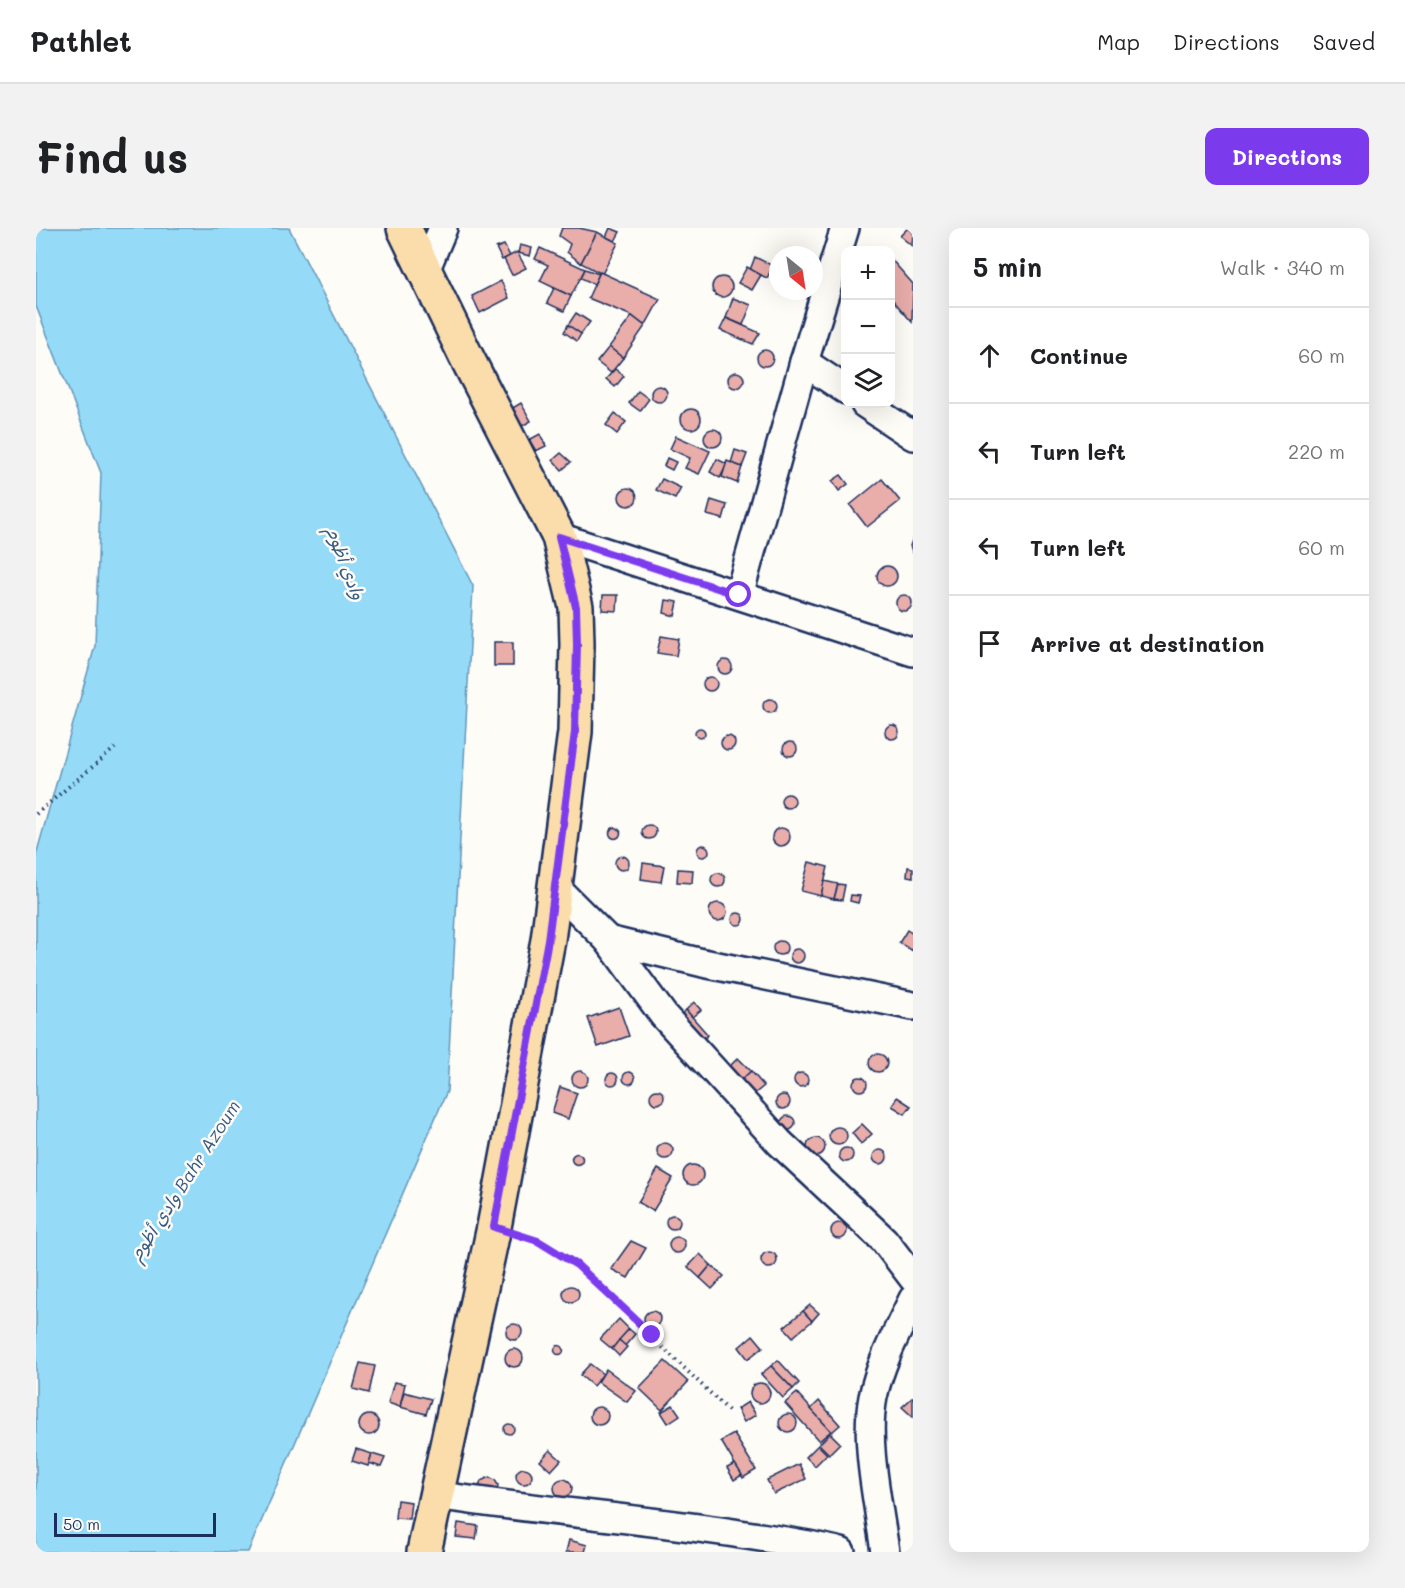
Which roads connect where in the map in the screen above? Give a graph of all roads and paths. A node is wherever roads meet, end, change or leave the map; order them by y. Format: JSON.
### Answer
{"nodes":[{"id":1,"x":404,"y":228,"type":"edge"},
{"id":2,"x":443,"y":228,"type":"edge"},
{"id":3,"x":845,"y":228,"type":"edge"},
{"id":4,"x":425,"y":271,"type":"junction"},
{"id":5,"x":804,"y":362,"type":"junction"},
{"id":6,"x":841,"y":387,"type":"edge"},
{"id":7,"x":871,"y":408,"type":"edge"},
{"id":8,"x":913,"y":436,"type":"edge"},
{"id":9,"x":559,"y":537,"type":"junction"},
{"id":10,"x":739,"y":595,"type":"junction"},
{"id":11,"x":913,"y":652,"type":"edge"},
{"id":12,"x":115,"y":748,"type":"dead end"},
{"id":13,"x":36,"y":814,"type":"edge"},
{"id":14,"x":556,"y":888,"type":"junction"},
{"id":15,"x":608,"y":940,"type":"junction"},
{"id":16,"x":913,"y":1006,"type":"edge"},
{"id":17,"x":494,"y":1227,"type":"junction"},
{"id":18,"x":913,"y":1278,"type":"edge"},
{"id":19,"x":913,"y":1299,"type":"edge"},
{"id":20,"x":729,"y":1411,"type":"dead end"},
{"id":21,"x":435,"y":1495,"type":"junction"},
{"id":22,"x":424,"y":1552,"type":"edge"},
{"id":23,"x":842,"y":1552,"type":"edge"},
{"id":24,"x":885,"y":1552,"type":"edge"}],
"edges":[{"from":1,"to":4,"type":"main road"},
{"from":2,"to":4,"type":"street"},
{"from":3,"to":5,"type":"street"},
{"from":4,"to":9,"type":"main road"},
{"from":5,"to":6,"type":"street"},
{"from":5,"to":10,"type":"street"},
{"from":7,"to":8,"type":"street"},
{"from":9,"to":10,"type":"street"},
{"from":9,"to":14,"type":"main road"},
{"from":10,"to":11,"type":"street"},
{"from":12,"to":13,"type":"path"},
{"from":14,"to":15,"type":"street"},
{"from":14,"to":17,"type":"main road"},
{"from":15,"to":16,"type":"street"},
{"from":15,"to":18,"type":"street"},
{"from":17,"to":20,"type":"path"},
{"from":17,"to":21,"type":"main road"},
{"from":19,"to":24,"type":"street"},
{"from":21,"to":22,"type":"main road"},
{"from":21,"to":23,"type":"street"}]}
